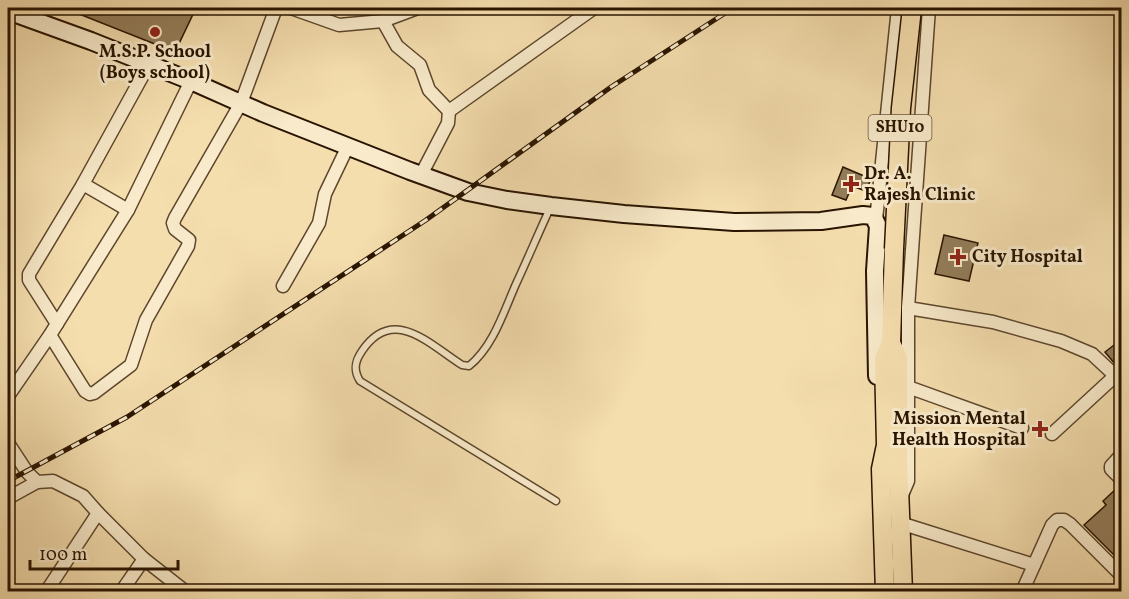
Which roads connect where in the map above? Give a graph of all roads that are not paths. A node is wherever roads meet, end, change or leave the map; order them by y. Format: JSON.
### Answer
{"nodes":[{"id":1,"x":276,"y":8,"type":"edge"},
{"id":2,"x":291,"y":8,"type":"edge"},
{"id":3,"x":418,"y":8,"type":"edge"},
{"id":4,"x":594,"y":8,"type":"edge"},
{"id":5,"x":898,"y":8,"type":"edge"},
{"id":6,"x":912,"y":8,"type":"edge"},
{"id":7,"x":929,"y":8,"type":"edge"},
{"id":8,"x":8,"y":11,"type":"edge"},
{"id":9,"x":383,"y":21,"type":"junction"},
{"id":10,"x":149,"y":64,"type":"junction"},
{"id":11,"x":191,"y":81,"type":"junction"},
{"id":12,"x":241,"y":103,"type":"junction"},
{"id":13,"x":449,"y":111,"type":"junction"},
{"id":14,"x":922,"y":113,"type":"junction"},
{"id":15,"x":887,"y":114,"type":"junction"},
{"id":16,"x":348,"y":146,"type":"junction"},
{"id":17,"x":421,"y":175,"type":"junction"},
{"id":18,"x":83,"y":183,"type":"junction"},
{"id":19,"x":551,"y":206,"type":"junction"},
{"id":20,"x":128,"y":210,"type":"junction"},
{"id":21,"x":876,"y":220,"type":"junction"},
{"id":22,"x":283,"y":286,"type":"dead end"},
{"id":23,"x":908,"y":308,"type":"junction"},
{"id":24,"x":57,"y":324,"type":"junction"},
{"id":25,"x":50,"y":335,"type":"junction"},
{"id":26,"x":891,"y":343,"type":"junction"},
{"id":27,"x":1118,"y":379,"type":"edge"},
{"id":28,"x":908,"y":387,"type":"junction"},
{"id":29,"x":8,"y":396,"type":"edge"},
{"id":30,"x":1022,"y":428,"type":"dead end"},
{"id":31,"x":1052,"y":434,"type":"dead end"},
{"id":32,"x":8,"y":443,"type":"edge"},
{"id":33,"x":886,"y":445,"type":"junction"},
{"id":34,"x":1122,"y":454,"type":"edge"},
{"id":35,"x":1122,"y":480,"type":"edge"},
{"id":36,"x":37,"y":482,"type":"junction"},
{"id":37,"x":8,"y":498,"type":"edge"},
{"id":38,"x":556,"y":501,"type":"dead end"},
{"id":39,"x":899,"y":502,"type":"junction"},
{"id":40,"x":98,"y":513,"type":"junction"},
{"id":41,"x":900,"y":523,"type":"junction"},
{"id":42,"x":144,"y":559,"type":"junction"},
{"id":43,"x":1034,"y":565,"type":"junction"},
{"id":44,"x":1122,"y":576,"type":"edge"},
{"id":45,"x":8,"y":587,"type":"edge"},
{"id":46,"x":15,"y":591,"type":"edge"},
{"id":47,"x":46,"y":591,"type":"edge"},
{"id":48,"x":121,"y":591,"type":"edge"},
{"id":49,"x":186,"y":591,"type":"edge"},
{"id":50,"x":885,"y":591,"type":"edge"},
{"id":51,"x":903,"y":591,"type":"edge"},
{"id":52,"x":1022,"y":591,"type":"edge"}],
"edges":[{"from":1,"to":12,"type":"street"},
{"from":2,"to":9,"type":"street"},
{"from":3,"to":9,"type":"street"},
{"from":4,"to":13,"type":"street"},
{"from":5,"to":15,"type":"street"},
{"from":6,"to":26,"type":"main road","number":"SHU10","bridge":true},
{"from":7,"to":14,"type":"street"},
{"from":8,"to":10,"type":"street"},
{"from":9,"to":13,"type":"street"},
{"from":10,"to":11,"type":"street"},
{"from":10,"to":18,"type":"street"},
{"from":11,"to":12,"type":"street"},
{"from":11,"to":20,"type":"street"},
{"from":12,"to":16,"type":"street"},
{"from":12,"to":25,"type":"street"},
{"from":13,"to":17,"type":"street"},
{"from":14,"to":15,"type":"street"},
{"from":14,"to":23,"type":"street"},
{"from":15,"to":21,"type":"street"},
{"from":16,"to":17,"type":"street"},
{"from":16,"to":22,"type":"street"},
{"from":17,"to":19,"type":"street"},
{"from":18,"to":20,"type":"street"},
{"from":18,"to":24,"type":"street"},
{"from":19,"to":21,"type":"street"},
{"from":19,"to":38,"type":"lane"},
{"from":20,"to":24,"type":"street"},
{"from":21,"to":33,"type":"street"},
{"from":23,"to":27,"type":"street"},
{"from":23,"to":28,"type":"street"},
{"from":24,"to":25,"type":"street"},
{"from":25,"to":29,"type":"street"},
{"from":26,"to":33,"type":"main road","number":"SHU10"},
{"from":26,"to":39,"type":"main road","number":"SHU10"},
{"from":27,"to":31,"type":"street"},
{"from":28,"to":30,"type":"street"},
{"from":28,"to":39,"type":"street"},
{"from":32,"to":36,"type":"street"},
{"from":33,"to":50,"type":"main road","number":"SHU10"},
{"from":34,"to":35,"type":"street"},
{"from":36,"to":37,"type":"street"},
{"from":36,"to":40,"type":"street"},
{"from":39,"to":41,"type":"main road","number":"SHU10"},
{"from":40,"to":42,"type":"street"},
{"from":40,"to":47,"type":"street"},
{"from":41,"to":43,"type":"street"},
{"from":41,"to":51,"type":"main road","number":"SHU10"},
{"from":42,"to":48,"type":"street"},
{"from":42,"to":49,"type":"street"},
{"from":43,"to":44,"type":"street"},
{"from":43,"to":52,"type":"street"},
{"from":45,"to":46,"type":"street"}]}
